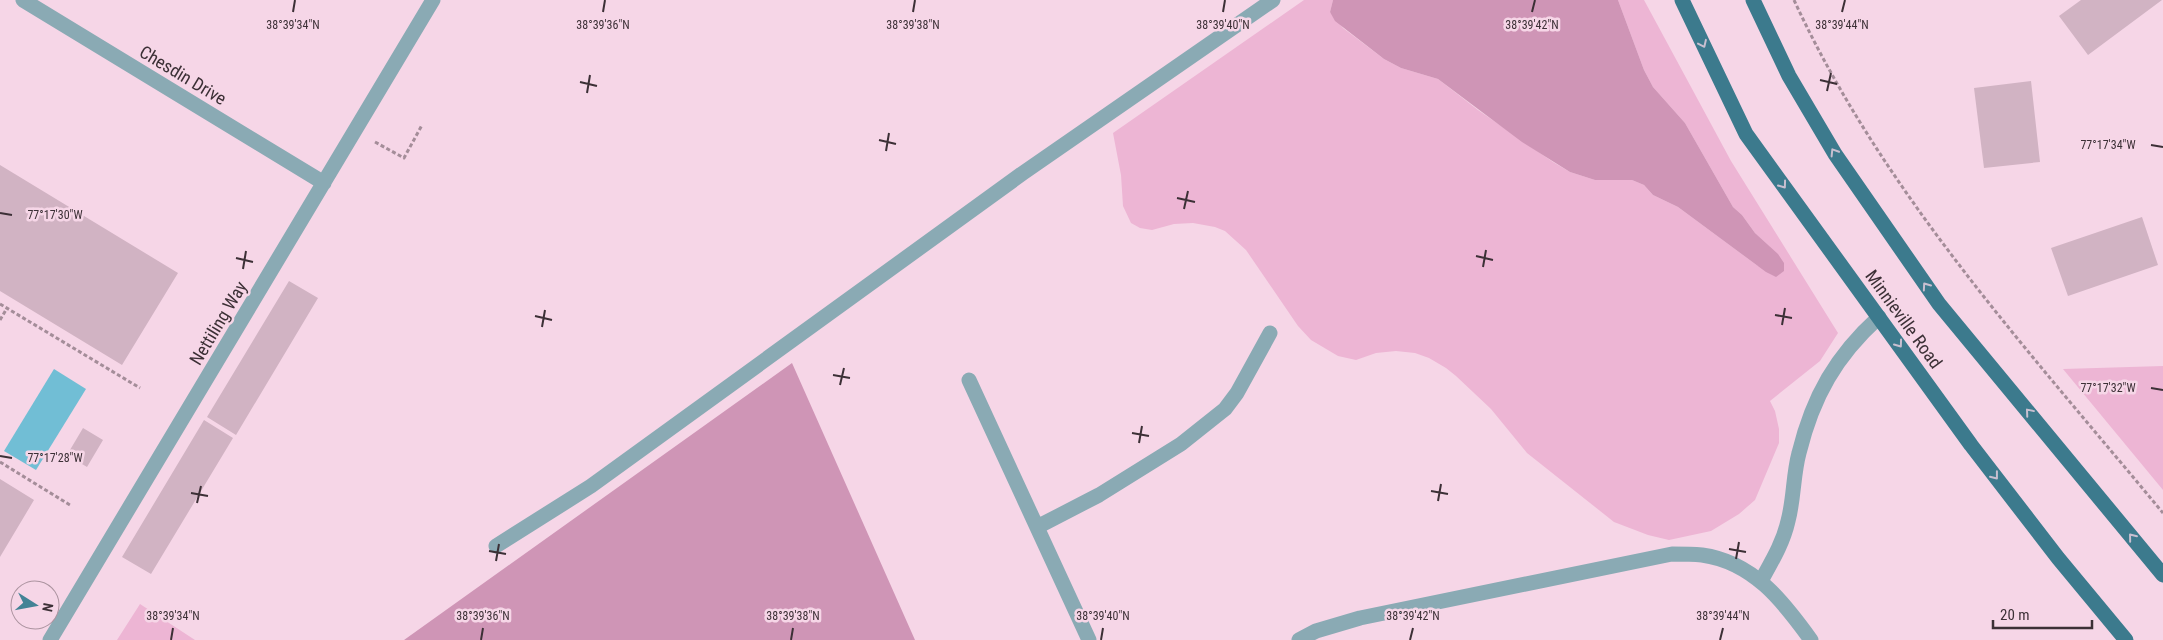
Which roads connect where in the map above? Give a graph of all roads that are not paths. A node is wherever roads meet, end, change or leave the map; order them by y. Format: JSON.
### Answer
{"nodes":[{"id":1,"x":23,"y":0,"type":"edge"},
{"id":2,"x":433,"y":0,"type":"edge"},
{"id":3,"x":1273,"y":0,"type":"edge"},
{"id":4,"x":1682,"y":0,"type":"edge"},
{"id":5,"x":1753,"y":0,"type":"edge"},
{"id":6,"x":324,"y":183,"type":"junction"},
{"id":7,"x":1879,"y":316,"type":"junction"},
{"id":8,"x":1270,"y":333,"type":"dead end"},
{"id":9,"x":969,"y":380,"type":"dead end"},
{"id":10,"x":1036,"y":527,"type":"junction"},
{"id":11,"x":496,"y":546,"type":"dead end"},
{"id":12,"x":2163,"y":575,"type":"edge"},
{"id":13,"x":1761,"y":580,"type":"junction"},
{"id":14,"x":50,"y":640,"type":"edge"},
{"id":15,"x":1089,"y":640,"type":"edge"},
{"id":16,"x":1299,"y":640,"type":"edge"},
{"id":17,"x":1811,"y":640,"type":"edge"},
{"id":18,"x":2126,"y":640,"type":"edge"}],
"edges":[{"from":1,"to":6,"type":"street","name":"Chesdin Drive"},
{"from":2,"to":6,"type":"street","name":"Nettiling Way"},
{"from":3,"to":11,"type":"street"},
{"from":4,"to":7,"type":"main road","name":"Minnieville Road","one_way":true},
{"from":12,"to":5,"type":"main road","one_way":true},
{"from":6,"to":14,"type":"street","name":"Nettiling Way"},
{"from":7,"to":13,"type":"street"},
{"from":7,"to":18,"type":"main road","name":"Minnieville Road","one_way":true},
{"from":8,"to":10,"type":"street"},
{"from":9,"to":10,"type":"street"},
{"from":10,"to":15,"type":"street"},
{"from":13,"to":16,"type":"street"},
{"from":13,"to":17,"type":"street"}]}
